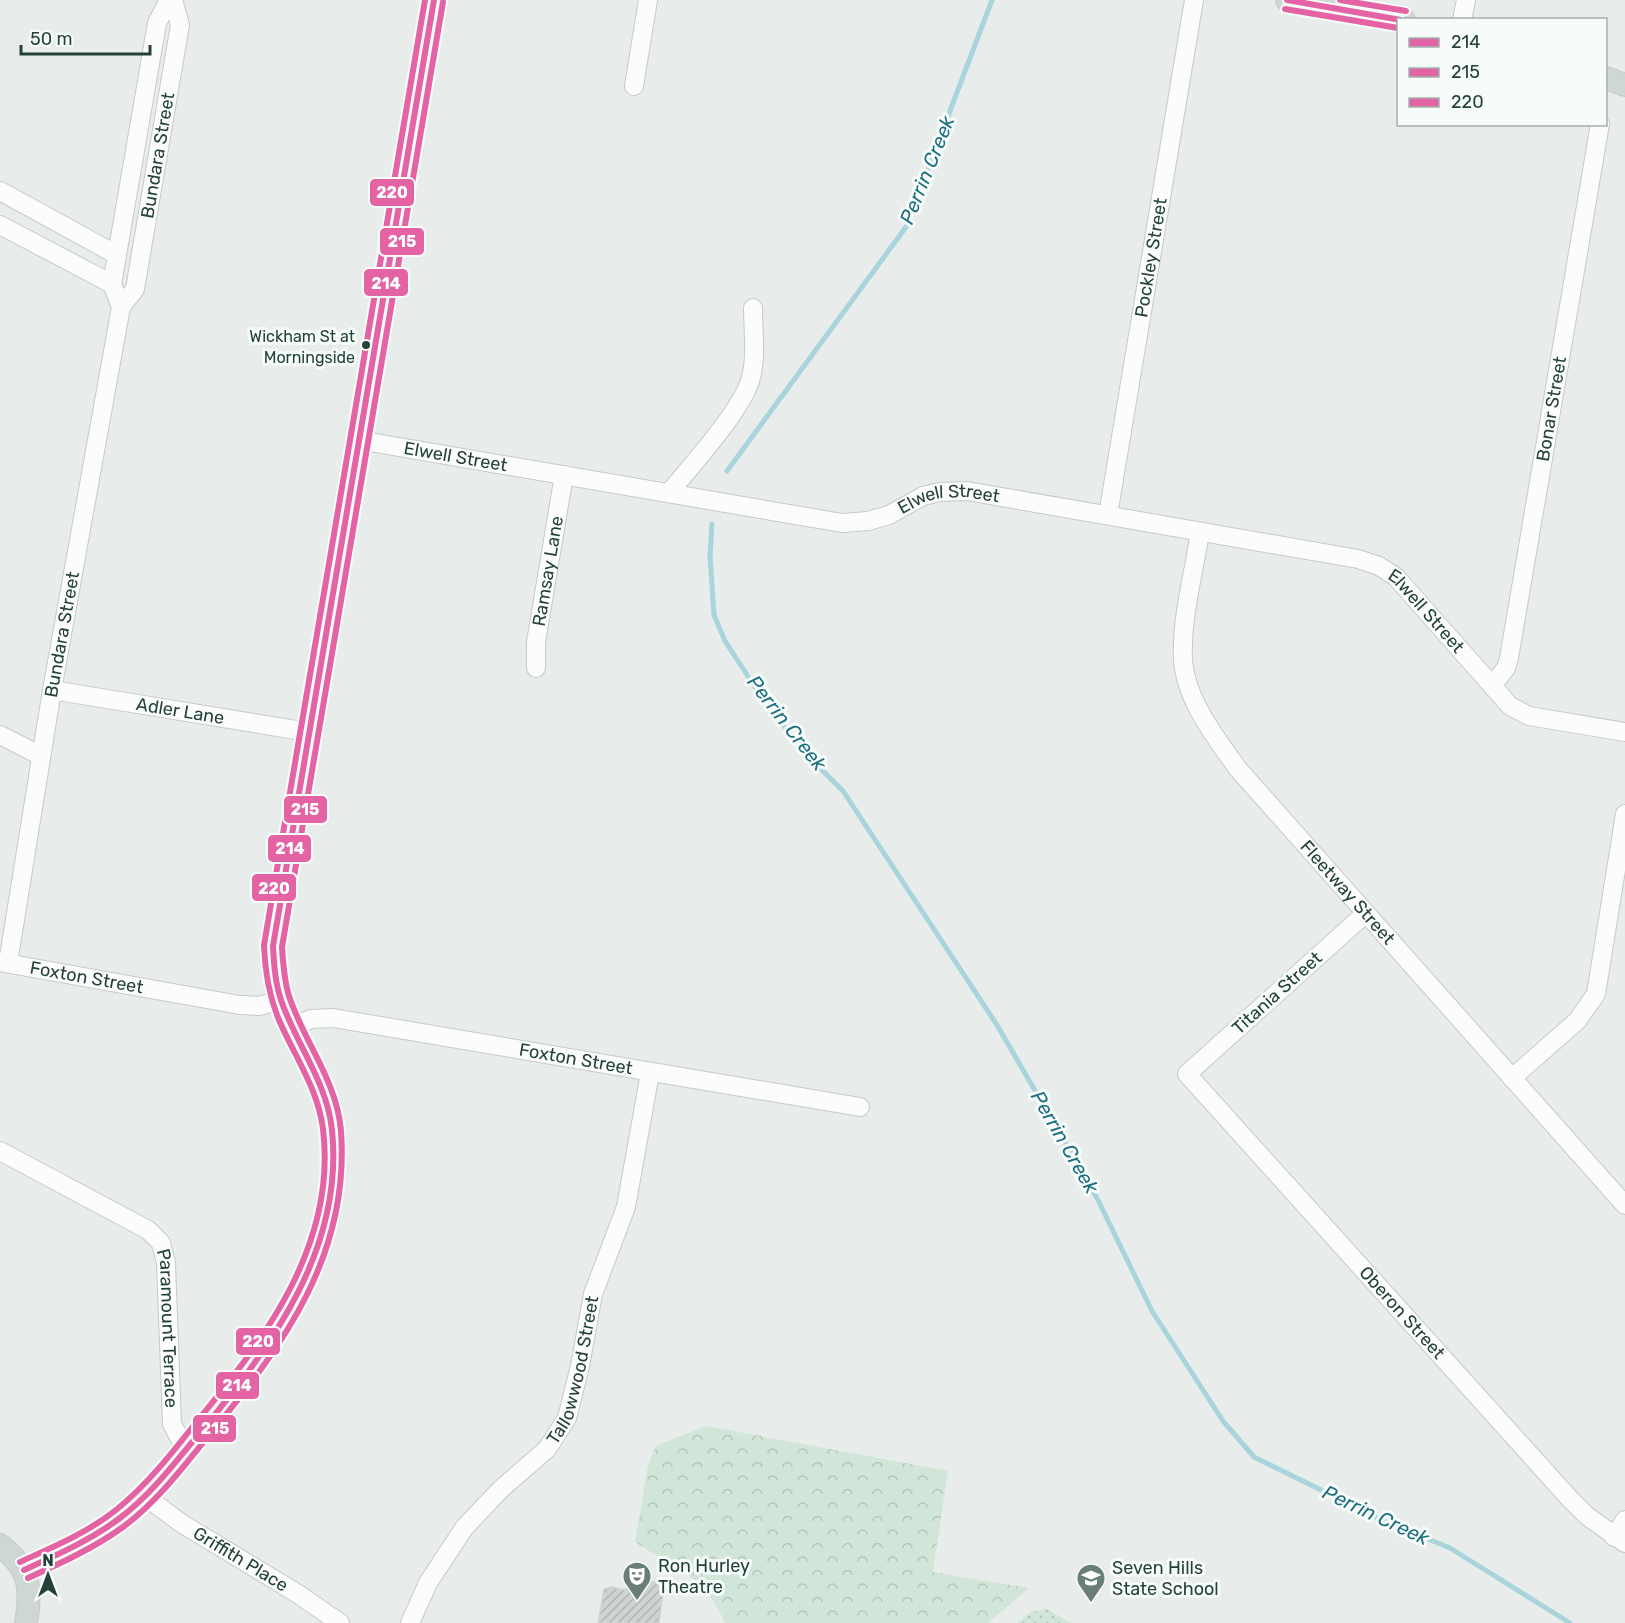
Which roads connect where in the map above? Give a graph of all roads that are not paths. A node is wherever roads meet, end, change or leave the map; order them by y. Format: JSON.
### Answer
{"nodes":[{"id":1,"x":171,"y":0,"type":"edge"},
{"id":2,"x":434,"y":0,"type":"edge"},
{"id":3,"x":648,"y":0,"type":"edge"},
{"id":4,"x":1194,"y":0,"type":"edge"},
{"id":5,"x":1287,"y":0,"type":"edge"},
{"id":6,"x":1466,"y":0,"type":"edge"},
{"id":7,"x":1462,"y":18,"type":"edge"},
{"id":8,"x":1397,"y":19,"type":"edge"},
{"id":9,"x":634,"y":86,"type":"dead end"},
{"id":10,"x":1600,"y":126,"type":"edge"},
{"id":11,"x":0,"y":191,"type":"edge"},
{"id":12,"x":0,"y":225,"type":"edge"},
{"id":13,"x":117,"y":255,"type":"junction"},
{"id":14,"x":112,"y":284,"type":"junction"},
{"id":15,"x":121,"y":307,"type":"junction"},
{"id":16,"x":753,"y":308,"type":"dead end"},
{"id":17,"x":358,"y":440,"type":"junction"},
{"id":18,"x":564,"y":475,"type":"junction"},
{"id":19,"x":669,"y":493,"type":"junction"},
{"id":20,"x":1107,"y":515,"type":"junction"},
{"id":21,"x":1200,"y":532,"type":"junction"},
{"id":22,"x":536,"y":668,"type":"dead end"},
{"id":23,"x":1492,"y":686,"type":"junction"},
{"id":24,"x":52,"y":690,"type":"junction"},
{"id":25,"x":308,"y":732,"type":"junction"},
{"id":26,"x":1625,"y":732,"type":"edge"},
{"id":27,"x":0,"y":735,"type":"edge"},
{"id":28,"x":41,"y":756,"type":"junction"},
{"id":29,"x":1625,"y":814,"type":"edge"},
{"id":30,"x":1366,"y":913,"type":"junction"},
{"id":31,"x":4,"y":963,"type":"edge"},
{"id":32,"x":281,"y":1000,"type":"junction"},
{"id":33,"x":293,"y":1027,"type":"junction"},
{"id":34,"x":650,"y":1073,"type":"junction"},
{"id":35,"x":1187,"y":1074,"type":"joint"},
{"id":36,"x":1512,"y":1078,"type":"junction"},
{"id":37,"x":860,"y":1107,"type":"dead end"},
{"id":38,"x":0,"y":1151,"type":"edge"},
{"id":39,"x":1625,"y":1205,"type":"edge"},
{"id":40,"x":186,"y":1450,"type":"junction"},
{"id":41,"x":143,"y":1495,"type":"junction"},
{"id":42,"x":1625,"y":1520,"type":"edge"},
{"id":43,"x":1620,"y":1540,"type":"edge"},
{"id":44,"x":0,"y":1545,"type":"edge"},
{"id":45,"x":24,"y":1570,"type":"junction"},
{"id":46,"x":26,"y":1623,"type":"edge"},
{"id":47,"x":340,"y":1623,"type":"edge"},
{"id":48,"x":410,"y":1623,"type":"edge"}],
"edges":[{"from":1,"to":13,"type":"street","name":"Bundara Street"},
{"from":1,"to":15,"type":"street","name":"Bundara Street"},
{"from":2,"to":17,"type":"street"},
{"from":3,"to":9,"type":"street"},
{"from":4,"to":20,"type":"street","name":"Pockley Street"},
{"from":5,"to":8,"type":"main road"},
{"from":6,"to":7,"type":"street"},
{"from":10,"to":23,"type":"street","name":"Bonar Street"},
{"from":11,"to":13,"type":"street"},
{"from":12,"to":14,"type":"street"},
{"from":13,"to":14,"type":"street","name":"Bundara Street"},
{"from":14,"to":15,"type":"street"},
{"from":15,"to":24,"type":"street","name":"Bundara Street"},
{"from":16,"to":19,"type":"street"},
{"from":17,"to":18,"type":"street","name":"Elwell Street"},
{"from":17,"to":25,"type":"street"},
{"from":18,"to":19,"type":"street","name":"Elwell Street"},
{"from":18,"to":22,"type":"street","name":"Ramsay Lane"},
{"from":19,"to":20,"type":"street","name":"Elwell Street"},
{"from":20,"to":21,"type":"street","name":"Elwell Street"},
{"from":21,"to":23,"type":"street","name":"Elwell Street"},
{"from":21,"to":30,"type":"street","name":"Fleetway Street"},
{"from":23,"to":26,"type":"street","name":"Elwell Street"},
{"from":24,"to":25,"type":"street","name":"Adler Lane"},
{"from":24,"to":28,"type":"street","name":"Bundara Street"},
{"from":25,"to":32,"type":"street"},
{"from":27,"to":28,"type":"street"},
{"from":28,"to":31,"type":"street","name":"Bundara Street"},
{"from":29,"to":36,"type":"street"},
{"from":30,"to":35,"type":"street","name":"Titania Street"},
{"from":30,"to":36,"type":"street","name":"Fleetway Street"},
{"from":31,"to":32,"type":"street","name":"Foxton Street"},
{"from":32,"to":33,"type":"street"},
{"from":33,"to":34,"type":"street","name":"Foxton Street"},
{"from":33,"to":40,"type":"street"},
{"from":34,"to":37,"type":"street","name":"Foxton Street"},
{"from":34,"to":48,"type":"street","name":"Tallowwood Street"},
{"from":35,"to":43,"type":"street","name":"Oberon Street"},
{"from":36,"to":39,"type":"street","name":"Fleetway Street"},
{"from":38,"to":40,"type":"street","name":"Paramount Terrace"},
{"from":40,"to":41,"type":"street"},
{"from":41,"to":45,"type":"street"},
{"from":41,"to":47,"type":"street","name":"Griffith Place"},
{"from":42,"to":43,"type":"street"},
{"from":44,"to":45,"type":"main road"},
{"from":45,"to":46,"type":"main road"}]}
